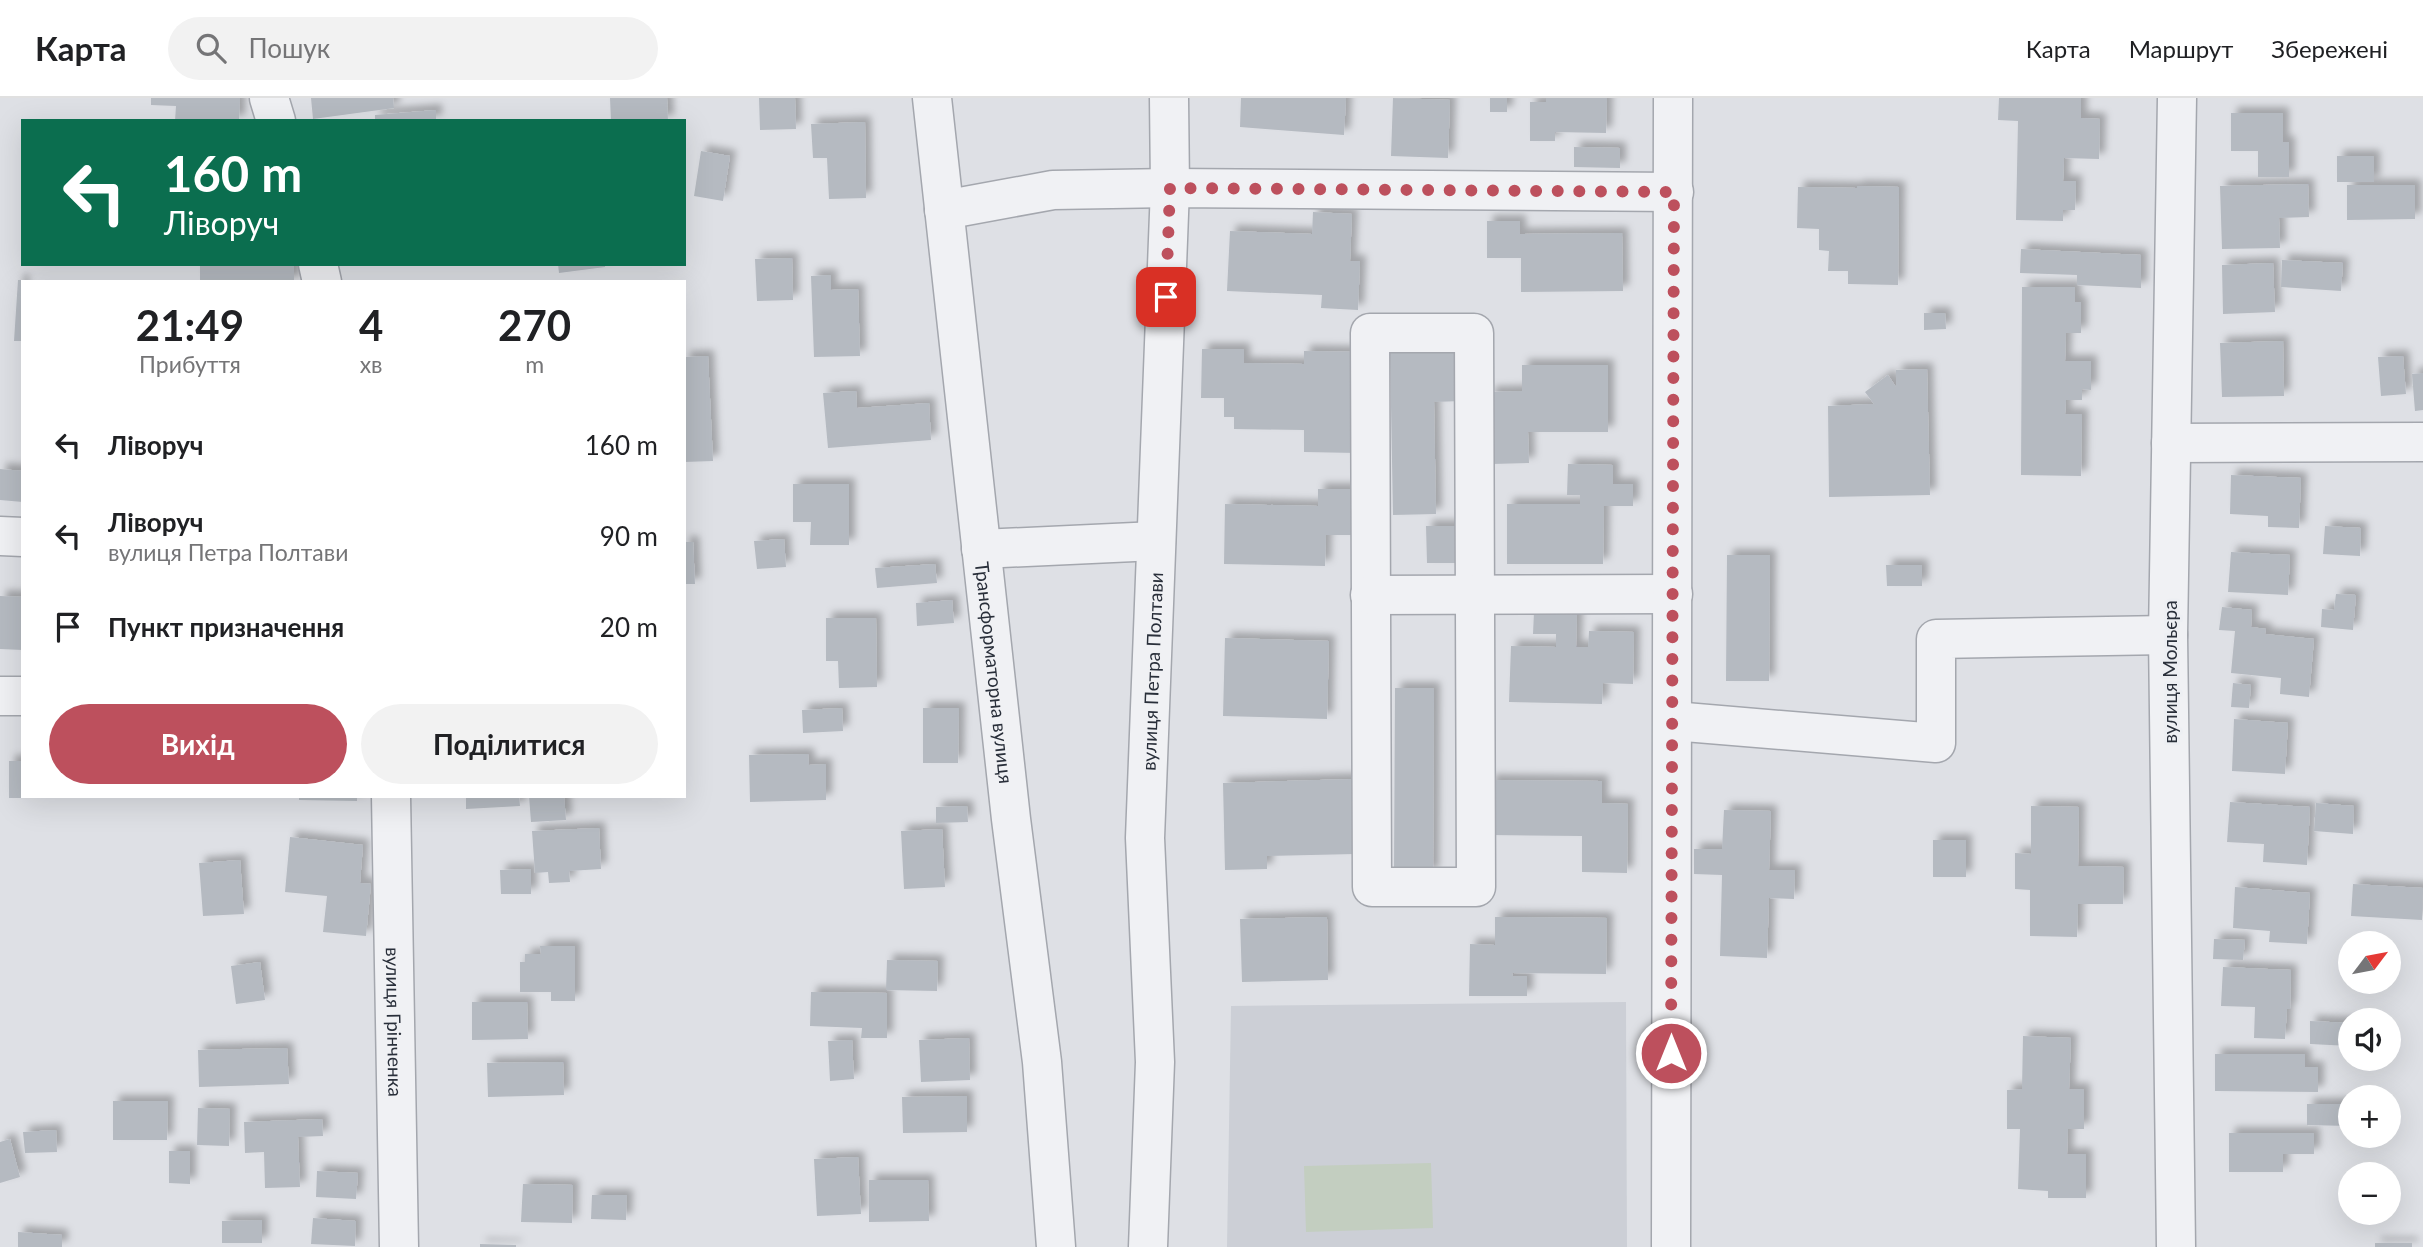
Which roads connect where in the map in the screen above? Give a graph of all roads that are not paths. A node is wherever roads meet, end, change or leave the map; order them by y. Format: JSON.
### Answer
{"nodes":[{"id":1,"x":269,"y":98,"type":"edge"},
{"id":2,"x":932,"y":98,"type":"edge"},
{"id":3,"x":1169,"y":98,"type":"edge"},
{"id":4,"x":1673,"y":98,"type":"edge"},
{"id":5,"x":2177,"y":98,"type":"edge"},
{"id":6,"x":275,"y":119,"type":"edge"},
{"id":7,"x":1170,"y":188,"type":"junction"},
{"id":8,"x":1674,"y":192,"type":"junction"},
{"id":9,"x":944,"y":210,"type":"junction"},
{"id":10,"x":2423,"y":442,"type":"edge"},
{"id":11,"x":2171,"y":443,"type":"junction"},
{"id":12,"x":0,"y":536,"type":"edge"},
{"id":13,"x":21,"y":537,"type":"edge"},
{"id":14,"x":1156,"y":541,"type":"junction"},
{"id":15,"x":981,"y":549,"type":"junction"},
{"id":16,"x":1476,"y":594,"type":"junction"},
{"id":17,"x":1673,"y":594,"type":"junction"},
{"id":18,"x":1370,"y":595,"type":"junction"},
{"id":19,"x":2168,"y":635,"type":"junction"},
{"id":20,"x":0,"y":696,"type":"edge"},
{"id":21,"x":21,"y":696,"type":"edge"},
{"id":22,"x":1673,"y":721,"type":"junction"},
{"id":23,"x":391,"y":798,"type":"edge"},
{"id":24,"x":399,"y":1247,"type":"edge"},
{"id":25,"x":1056,"y":1247,"type":"edge"},
{"id":26,"x":1148,"y":1247,"type":"edge"},
{"id":27,"x":1671,"y":1247,"type":"edge"},
{"id":28,"x":2176,"y":1247,"type":"edge"}],
"edges":[{"from":1,"to":6,"type":"street"},
{"from":2,"to":9,"type":"street","name":"Трансформаторна вулиця"},
{"from":3,"to":7,"type":"street","name":"вулиця Петра Полтави"},
{"from":4,"to":8,"type":"street"},
{"from":5,"to":11,"type":"street","name":"вулиця Мольєра"},
{"from":7,"to":8,"type":"street"},
{"from":7,"to":9,"type":"street"},
{"from":7,"to":14,"type":"street","name":"вулиця Петра Полтави"},
{"from":8,"to":17,"type":"street"},
{"from":9,"to":15,"type":"street","name":"Трансформаторна вулиця"},
{"from":10,"to":11,"type":"street"},
{"from":11,"to":19,"type":"street","name":"вулиця Мольєра"},
{"from":12,"to":13,"type":"street"},
{"from":14,"to":15,"type":"street"},
{"from":14,"to":26,"type":"street","name":"вулиця Петра Полтави"},
{"from":15,"to":25,"type":"street","name":"Трансформаторна вулиця"},
{"from":16,"to":17,"type":"street"},
{"from":16,"to":18,"type":"street"},
{"from":16,"to":18,"type":"street"},
{"from":16,"to":18,"type":"street"},
{"from":17,"to":22,"type":"street"},
{"from":19,"to":22,"type":"street"},
{"from":19,"to":28,"type":"street","name":"вулиця Мольєра"},
{"from":20,"to":21,"type":"street"},
{"from":22,"to":27,"type":"street"},
{"from":23,"to":24,"type":"street","name":"вулиця Грінченка"}]}
